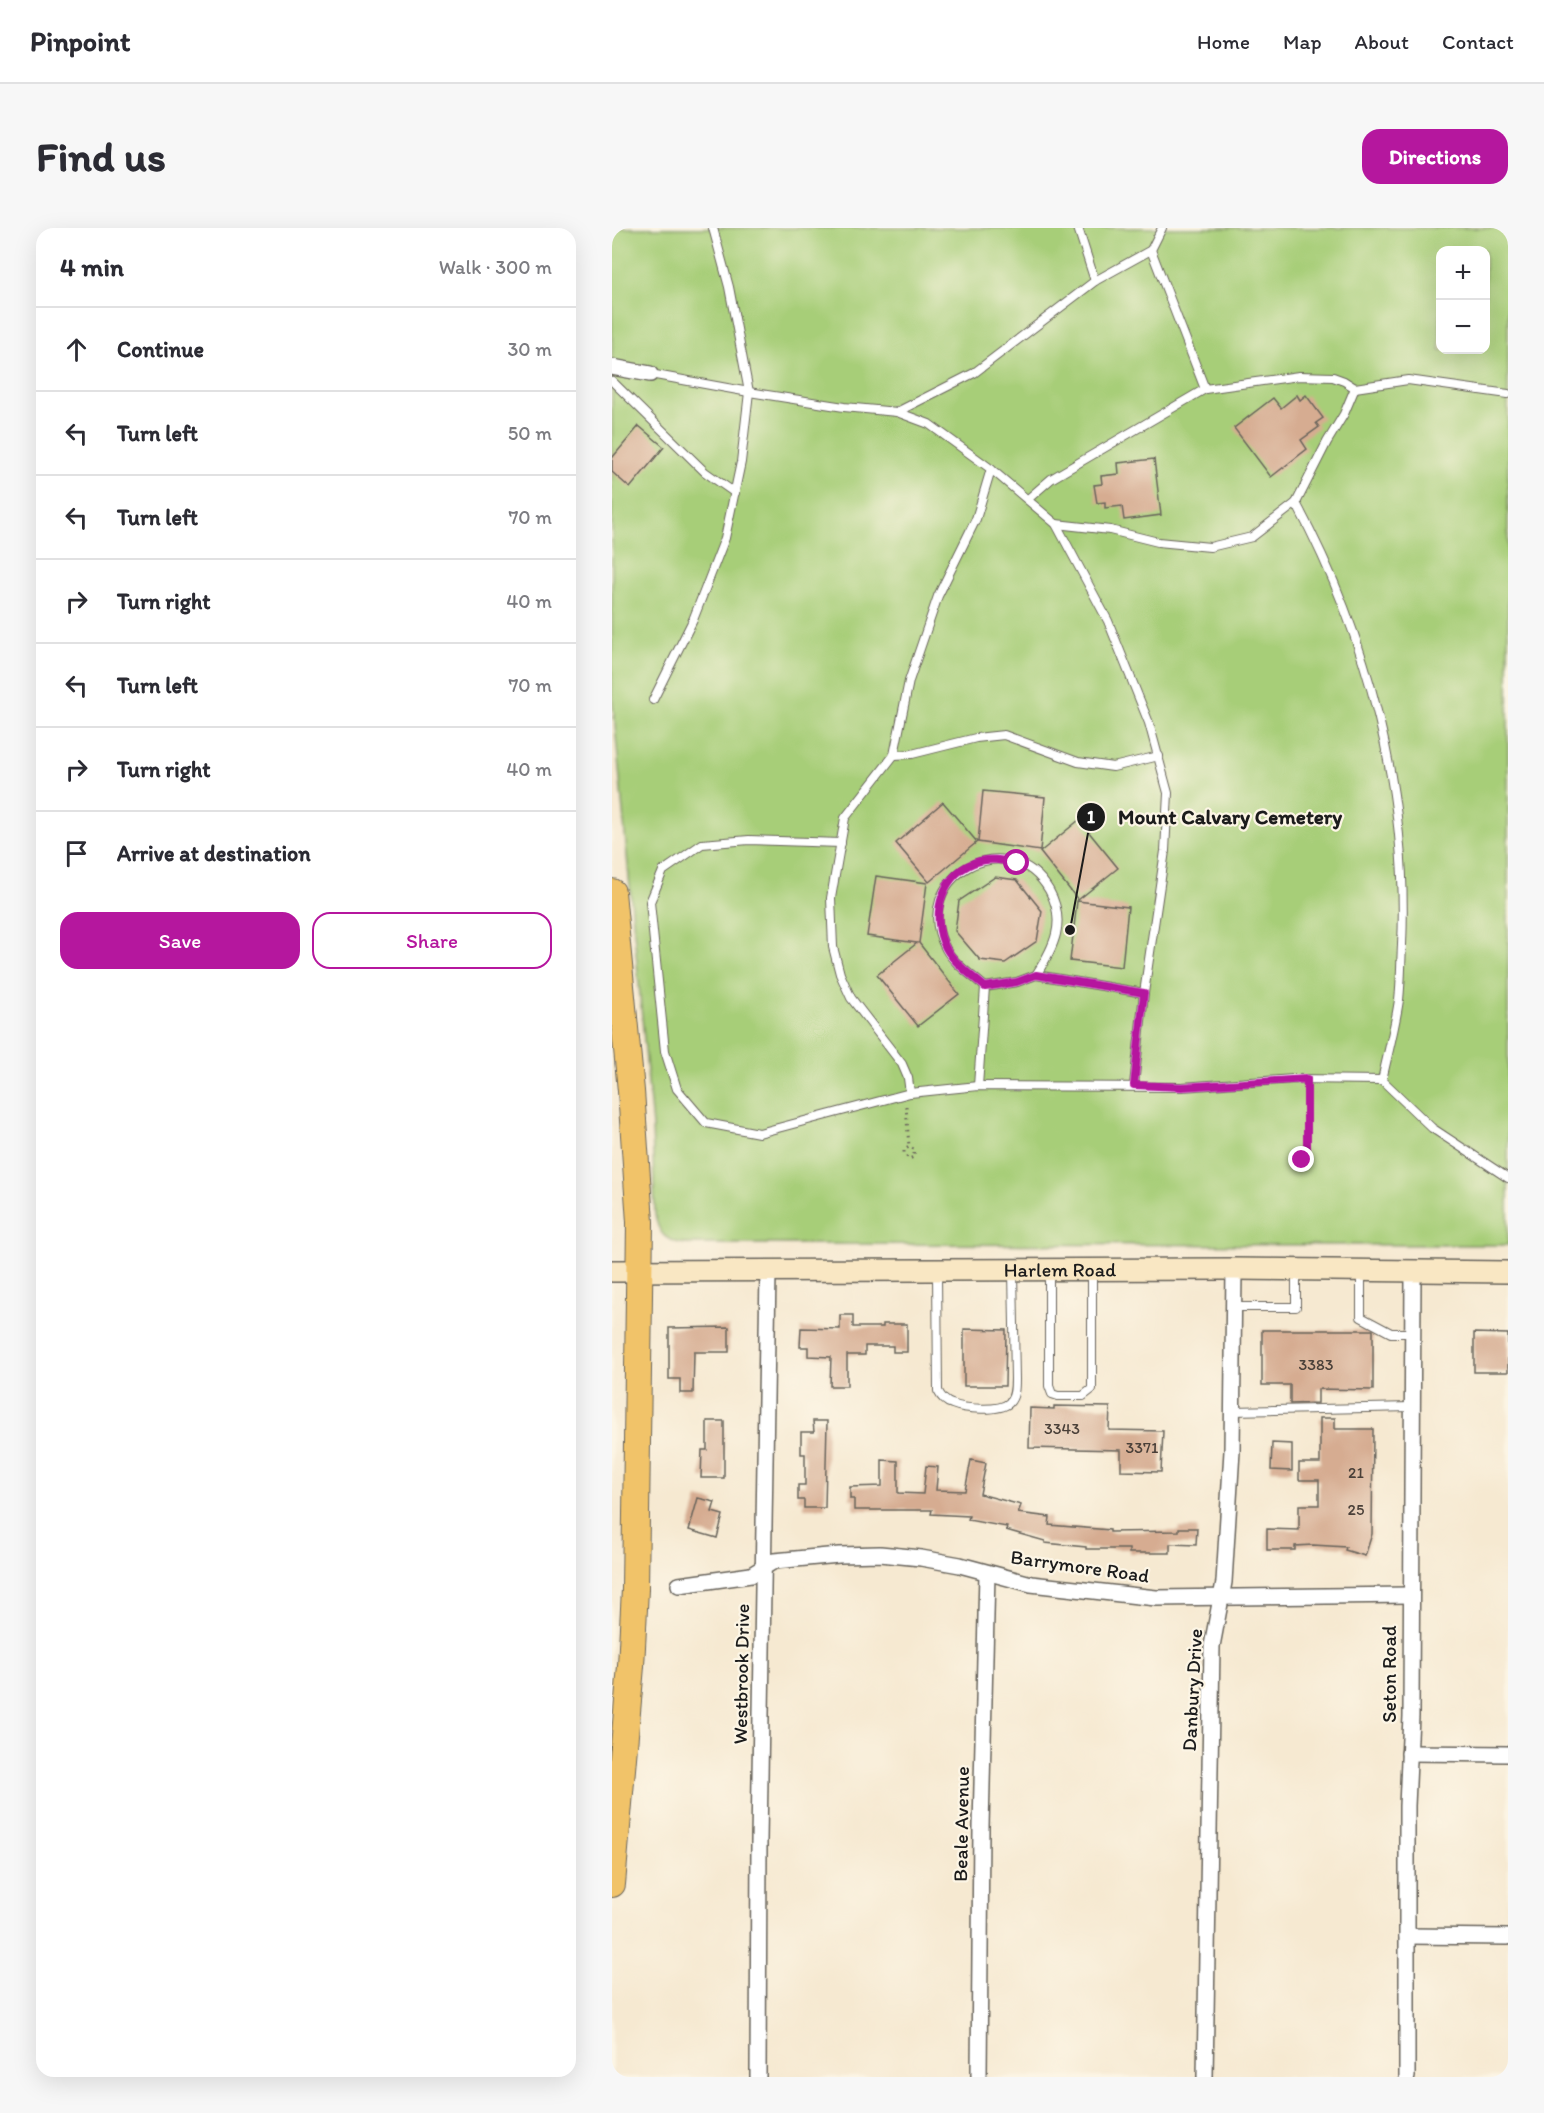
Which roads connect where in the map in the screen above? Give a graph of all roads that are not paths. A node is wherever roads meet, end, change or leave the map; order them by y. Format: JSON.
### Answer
{"nodes":[{"id":1,"x":712,"y":228,"type":"edge"},
{"id":2,"x":1078,"y":228,"type":"edge"},
{"id":3,"x":1162,"y":228,"type":"edge"},
{"id":4,"x":1151,"y":250,"type":"junction"},
{"id":5,"x":1095,"y":281,"type":"junction"},
{"id":6,"x":612,"y":367,"type":"edge"},
{"id":7,"x":650,"y":374,"type":"joint"},
{"id":8,"x":612,"y":381,"type":"edge"},
{"id":9,"x":1354,"y":388,"type":"junction"},
{"id":10,"x":1205,"y":389,"type":"junction"},
{"id":11,"x":748,"y":392,"type":"junction"},
{"id":12,"x":1508,"y":394,"type":"edge"},
{"id":13,"x":897,"y":412,"type":"junction"},
{"id":14,"x":991,"y":469,"type":"junction"},
{"id":15,"x":735,"y":493,"type":"junction"},
{"id":16,"x":1028,"y":499,"type":"junction"},
{"id":17,"x":1296,"y":503,"type":"junction"},
{"id":18,"x":1056,"y":524,"type":"junction"},
{"id":19,"x":653,"y":700,"type":"dead end"},
{"id":20,"x":894,"y":755,"type":"junction"},
{"id":21,"x":1159,"y":756,"type":"junction"},
{"id":22,"x":841,"y":843,"type":"junction"},
{"id":23,"x":612,"y":892,"type":"edge"},
{"id":24,"x":1036,"y":975,"type":"junction"},
{"id":25,"x":985,"y":987,"type":"junction"},
{"id":26,"x":1144,"y":993,"type":"junction"},
{"id":27,"x":1382,"y":1080,"type":"junction"},
{"id":28,"x":1134,"y":1085,"type":"junction"},
{"id":29,"x":978,"y":1086,"type":"junction"},
{"id":30,"x":908,"y":1094,"type":"junction"},
{"id":31,"x":1508,"y":1178,"type":"edge"},
{"id":32,"x":1234,"y":1269,"type":"junction"},
{"id":33,"x":1013,"y":1270,"type":"junction"},
{"id":34,"x":1049,"y":1270,"type":"junction"},
{"id":35,"x":1092,"y":1270,"type":"junction"},
{"id":36,"x":1296,"y":1270,"type":"junction"},
{"id":37,"x":1361,"y":1270,"type":"junction"},
{"id":38,"x":612,"y":1271,"type":"edge"},
{"id":39,"x":640,"y":1271,"type":"junction"},
{"id":40,"x":937,"y":1271,"type":"junction"},
{"id":41,"x":1413,"y":1271,"type":"junction"},
{"id":42,"x":768,"y":1272,"type":"junction"},
{"id":43,"x":1508,"y":1272,"type":"edge"},
{"id":44,"x":1233,"y":1307,"type":"junction"},
{"id":45,"x":1412,"y":1333,"type":"junction"},
{"id":46,"x":1412,"y":1407,"type":"junction"},
{"id":47,"x":1232,"y":1411,"type":"junction"},
{"id":48,"x":764,"y":1567,"type":"junction"},
{"id":49,"x":987,"y":1573,"type":"junction"},
{"id":50,"x":679,"y":1585,"type":"dead end"},
{"id":51,"x":1411,"y":1595,"type":"junction"},
{"id":52,"x":1221,"y":1597,"type":"junction"},
{"id":53,"x":1409,"y":1754,"type":"junction"},
{"id":54,"x":1508,"y":1754,"type":"edge"},
{"id":55,"x":612,"y":1884,"type":"edge"},
{"id":56,"x":1407,"y":1936,"type":"junction"},
{"id":57,"x":1508,"y":1937,"type":"edge"},
{"id":58,"x":758,"y":2077,"type":"edge"},
{"id":59,"x":979,"y":2077,"type":"edge"},
{"id":60,"x":1205,"y":2077,"type":"edge"},
{"id":61,"x":1407,"y":2077,"type":"edge"}],
"edges":[{"from":1,"to":11,"type":"lane"},
{"from":2,"to":5,"type":"lane"},
{"from":3,"to":4,"type":"lane"},
{"from":4,"to":5,"type":"lane"},
{"from":4,"to":10,"type":"lane"},
{"from":5,"to":13,"type":"lane"},
{"from":6,"to":7,"type":"street"},
{"from":7,"to":11,"type":"lane"},
{"from":8,"to":15,"type":"lane"},
{"from":9,"to":10,"type":"lane"},
{"from":9,"to":12,"type":"lane"},
{"from":9,"to":17,"type":"lane"},
{"from":10,"to":16,"type":"lane"},
{"from":11,"to":13,"type":"lane"},
{"from":11,"to":15,"type":"lane"},
{"from":13,"to":14,"type":"lane"},
{"from":14,"to":16,"type":"lane"},
{"from":14,"to":20,"type":"lane"},
{"from":15,"to":19,"type":"lane"},
{"from":16,"to":18,"type":"lane"},
{"from":17,"to":18,"type":"lane"},
{"from":17,"to":27,"type":"lane"},
{"from":18,"to":21,"type":"lane"},
{"from":20,"to":21,"type":"lane"},
{"from":20,"to":22,"type":"lane"},
{"from":21,"to":26,"type":"lane"},
{"from":22,"to":30,"type":"lane"},
{"from":22,"to":30,"type":"lane"},
{"from":23,"to":39,"type":"highway"},
{"from":24,"to":25,"type":"lane"},
{"from":24,"to":25,"type":"lane"},
{"from":24,"to":26,"type":"lane"},
{"from":25,"to":29,"type":"lane"},
{"from":26,"to":28,"type":"lane"},
{"from":27,"to":28,"type":"lane"},
{"from":27,"to":31,"type":"lane"},
{"from":28,"to":29,"type":"lane"},
{"from":29,"to":30,"type":"lane"},
{"from":32,"to":35,"type":"main road","name":"Harlem Road"},
{"from":32,"to":36,"type":"main road","name":"Harlem Road"},
{"from":32,"to":44,"type":"street","name":"Danbury Drive"},
{"from":33,"to":34,"type":"main road","name":"Harlem Road"},
{"from":33,"to":40,"type":"main road","name":"Harlem Road"},
{"from":33,"to":40,"type":"lane"},
{"from":34,"to":35,"type":"main road","name":"Harlem Road"},
{"from":34,"to":35,"type":"lane"},
{"from":36,"to":37,"type":"main road","name":"Harlem Road"},
{"from":36,"to":44,"type":"lane"},
{"from":37,"to":41,"type":"main road","name":"Harlem Road"},
{"from":37,"to":45,"type":"lane"},
{"from":38,"to":39,"type":"main road","name":"Harlem Road"},
{"from":39,"to":42,"type":"main road","name":"Harlem Road"},
{"from":39,"to":55,"type":"highway"},
{"from":40,"to":42,"type":"main road","name":"Harlem Road"},
{"from":41,"to":43,"type":"main road","name":"Harlem Road"},
{"from":41,"to":45,"type":"street","name":"Seton Road"},
{"from":42,"to":48,"type":"street","name":"Westbrook Drive"},
{"from":44,"to":47,"type":"street","name":"Danbury Drive"},
{"from":45,"to":46,"type":"street","name":"Seton Road"},
{"from":46,"to":47,"type":"lane"},
{"from":46,"to":51,"type":"street","name":"Seton Road"},
{"from":47,"to":52,"type":"street","name":"Danbury Drive"},
{"from":48,"to":49,"type":"street","name":"Barrymore Road"},
{"from":48,"to":50,"type":"street","name":"Barrymore Road"},
{"from":48,"to":58,"type":"street","name":"Westbrook Drive"},
{"from":49,"to":52,"type":"street","name":"Barrymore Road"},
{"from":49,"to":59,"type":"street","name":"Beale Avenue"},
{"from":51,"to":52,"type":"street","name":"Barrymore Road"},
{"from":51,"to":53,"type":"street","name":"Seton Road"},
{"from":52,"to":60,"type":"street","name":"Danbury Drive"},
{"from":53,"to":54,"type":"street"},
{"from":53,"to":56,"type":"street","name":"Seton Road"},
{"from":56,"to":57,"type":"street"},
{"from":56,"to":61,"type":"street","name":"Seton Road"}]}
